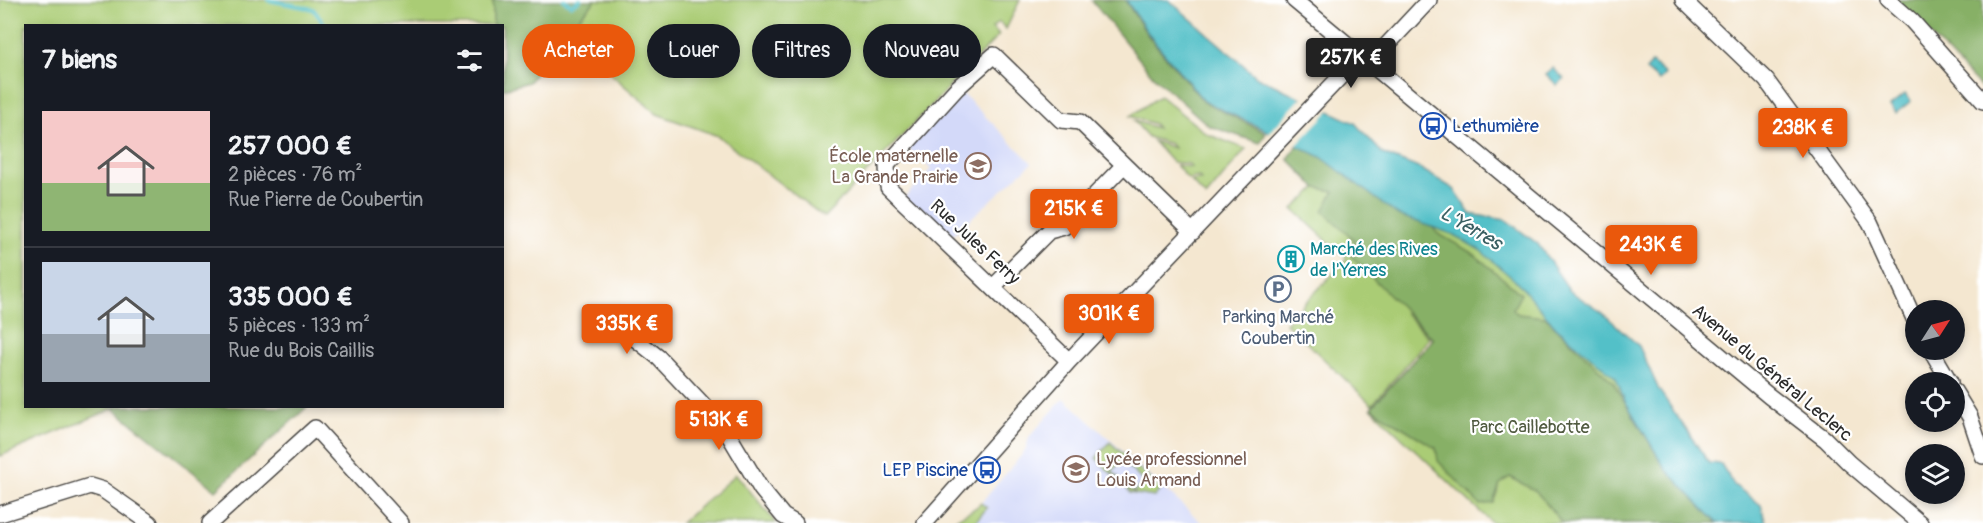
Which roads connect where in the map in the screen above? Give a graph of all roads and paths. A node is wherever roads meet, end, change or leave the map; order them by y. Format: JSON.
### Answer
{"nodes":[{"id":1,"x":1294,"y":0,"type":"edge"},
{"id":2,"x":1429,"y":0,"type":"edge"},
{"id":3,"x":1683,"y":0,"type":"edge"},
{"id":4,"x":1888,"y":0,"type":"edge"},
{"id":5,"x":1365,"y":58,"type":"junction"},
{"id":6,"x":1983,"y":101,"type":"edge"},
{"id":7,"x":1124,"y":165,"type":"junction"},
{"id":8,"x":1193,"y":232,"type":"junction"},
{"id":9,"x":994,"y":286,"type":"junction"},
{"id":10,"x":1906,"y":300,"type":"edge"},
{"id":11,"x":619,"y":326,"type":"dead end"},
{"id":12,"x":1070,"y":362,"type":"junction"},
{"id":13,"x":1965,"y":409,"type":"edge"},
{"id":14,"x":1983,"y":456,"type":"edge"},
{"id":15,"x":0,"y":514,"type":"edge"},
{"id":16,"x":150,"y":523,"type":"edge"},
{"id":17,"x":210,"y":523,"type":"edge"},
{"id":18,"x":401,"y":523,"type":"edge"},
{"id":19,"x":795,"y":523,"type":"edge"},
{"id":20,"x":926,"y":523,"type":"edge"},
{"id":21,"x":1920,"y":523,"type":"edge"}],
"edges":[{"from":1,"to":5,"type":"street","name":"Avenue du Général Leclerc"},
{"from":2,"to":5,"type":"street"},
{"from":3,"to":10,"type":"street"},
{"from":4,"to":6,"type":"street"},
{"from":5,"to":8,"type":"street"},
{"from":5,"to":21,"type":"street","name":"Avenue du Général Leclerc"},
{"from":7,"to":8,"type":"street","name":"Rue Jules Ferry"},
{"from":7,"to":9,"type":"street"},
{"from":7,"to":9,"type":"street","name":"Rue Jules Ferry"},
{"from":8,"to":12,"type":"street"},
{"from":9,"to":12,"type":"street","name":"Rue Jules Ferry"},
{"from":11,"to":19,"type":"street"},
{"from":12,"to":20,"type":"street"},
{"from":13,"to":14,"type":"street"},
{"from":15,"to":16,"type":"street"},
{"from":17,"to":18,"type":"street"}]}
